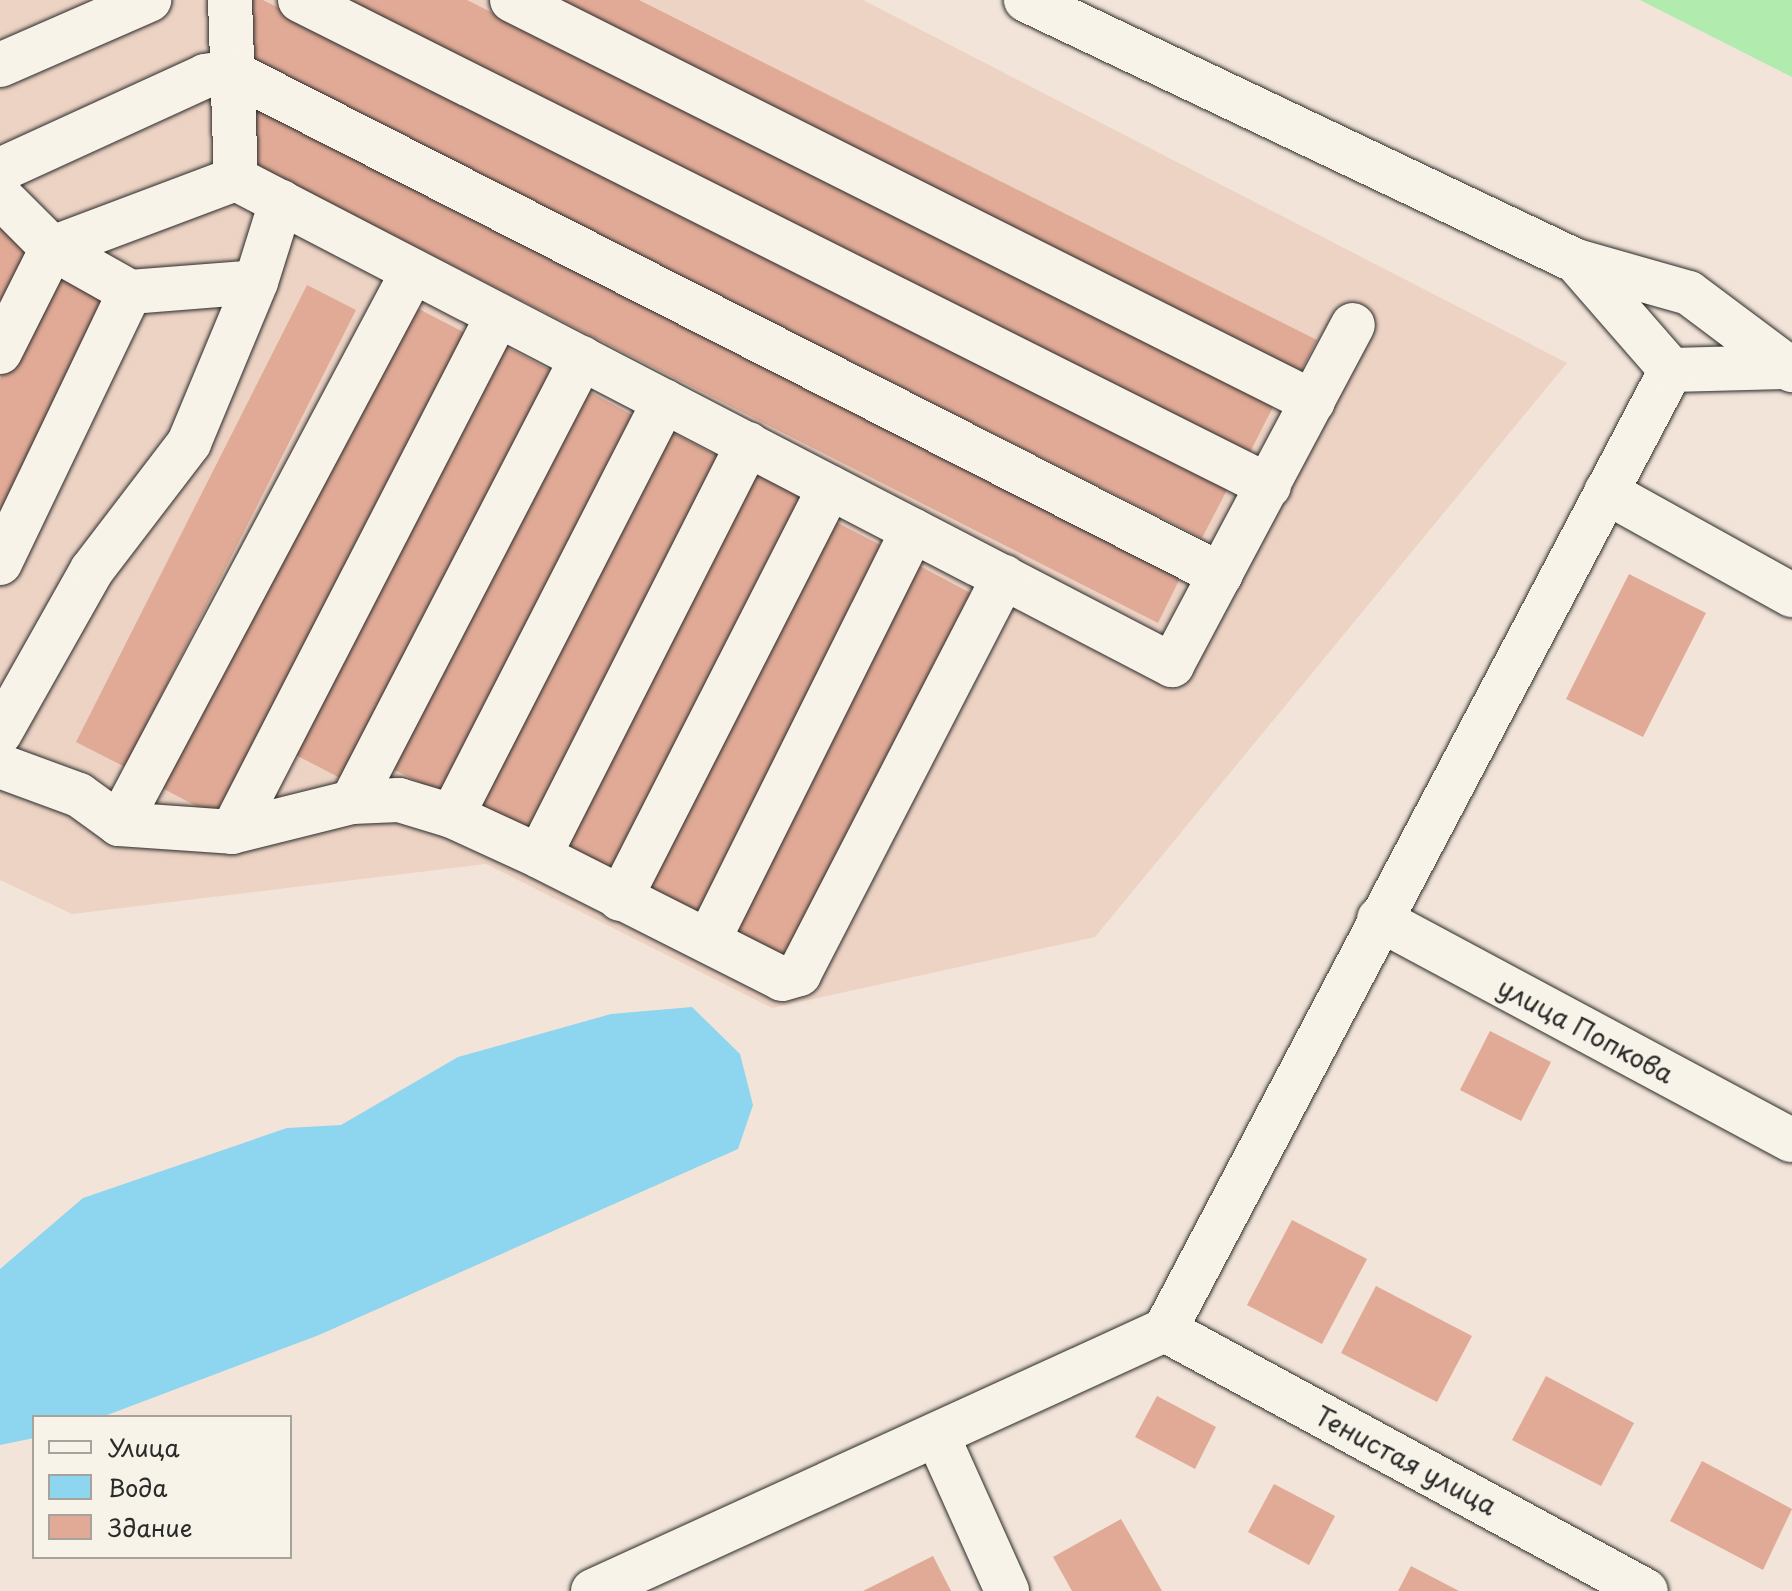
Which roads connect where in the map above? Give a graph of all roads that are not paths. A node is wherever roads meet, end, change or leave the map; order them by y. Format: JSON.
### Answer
{"nodes":[{"id":1,"x":149,"y":0,"type":"edge"},
{"id":2,"x":230,"y":0,"type":"edge"},
{"id":3,"x":300,"y":0,"type":"edge"},
{"id":4,"x":512,"y":0,"type":"edge"},
{"id":5,"x":1026,"y":0,"type":"edge"},
{"id":6,"x":0,"y":65,"type":"edge"},
{"id":7,"x":231,"y":72,"type":"junction"},
{"id":8,"x":0,"y":170,"type":"edge"},
{"id":9,"x":236,"y":179,"type":"junction"},
{"id":10,"x":0,"y":196,"type":"edge"},
{"id":11,"x":281,"y":202,"type":"junction"},
{"id":12,"x":52,"y":248,"type":"junction"},
{"id":13,"x":1576,"y":261,"type":"junction"},
{"id":14,"x":413,"y":271,"type":"junction"},
{"id":15,"x":256,"y":282,"type":"junction"},
{"id":16,"x":130,"y":292,"type":"junction"},
{"id":17,"x":498,"y":315,"type":"junction"},
{"id":18,"x":1353,"y":325,"type":"dead end"},
{"id":19,"x":0,"y":352,"type":"edge"},
{"id":20,"x":582,"y":358,"type":"junction"},
{"id":21,"x":1789,"y":368,"type":"edge"},
{"id":22,"x":1671,"y":370,"type":"junction"},
{"id":23,"x":664,"y":401,"type":"junction"},
{"id":24,"x":1313,"y":402,"type":"junction"},
{"id":25,"x":748,"y":444,"type":"junction"},
{"id":26,"x":1269,"y":486,"type":"junction"},
{"id":27,"x":830,"y":487,"type":"junction"},
{"id":28,"x":1606,"y":492,"type":"junction"},
{"id":29,"x":913,"y":530,"type":"junction"},
{"id":30,"x":0,"y":563,"type":"edge"},
{"id":31,"x":1221,"y":575,"type":"junction"},
{"id":32,"x":1004,"y":577,"type":"junction"},
{"id":33,"x":1792,"y":595,"type":"edge"},
{"id":34,"x":0,"y":733,"type":"edge"},
{"id":35,"x":0,"y":766,"type":"edge"},
{"id":36,"x":352,"y":802,"type":"junction"},
{"id":37,"x":452,"y":816,"type":"junction"},
{"id":38,"x":119,"y":824,"type":"junction"},
{"id":39,"x":232,"y":832,"type":"junction"},
{"id":40,"x":539,"y":856,"type":"junction"},
{"id":41,"x":620,"y":899,"type":"junction"},
{"id":42,"x":1379,"y":919,"type":"junction"},
{"id":43,"x":708,"y":941,"type":"junction"},
{"id":44,"x":1792,"y":1140,"type":"edge"},
{"id":45,"x":1165,"y":1330,"type":"junction"},
{"id":46,"x":937,"y":1435,"type":"junction"},
{"id":47,"x":593,"y":1591,"type":"edge"},
{"id":48,"x":1007,"y":1591,"type":"edge"},
{"id":49,"x":1646,"y":1591,"type":"edge"}],
"edges":[{"from":1,"to":6,"type":"street"},
{"from":2,"to":7,"type":"street"},
{"from":3,"to":26,"type":"street"},
{"from":4,"to":24,"type":"street"},
{"from":5,"to":13,"type":"street"},
{"from":7,"to":8,"type":"street"},
{"from":7,"to":9,"type":"street"},
{"from":7,"to":31,"type":"street"},
{"from":9,"to":11,"type":"street"},
{"from":9,"to":12,"type":"street"},
{"from":10,"to":12,"type":"street"},
{"from":11,"to":14,"type":"street"},
{"from":11,"to":15,"type":"street"},
{"from":12,"to":16,"type":"street"},
{"from":12,"to":19,"type":"street"},
{"from":13,"to":21,"type":"street"},
{"from":13,"to":22,"type":"street"},
{"from":14,"to":17,"type":"street"},
{"from":14,"to":38,"type":"street"},
{"from":15,"to":16,"type":"street"},
{"from":15,"to":34,"type":"street"},
{"from":16,"to":30,"type":"street"},
{"from":17,"to":20,"type":"street"},
{"from":17,"to":39,"type":"street"},
{"from":18,"to":24,"type":"street"},
{"from":20,"to":23,"type":"street"},
{"from":20,"to":36,"type":"street"},
{"from":21,"to":22,"type":"street"},
{"from":22,"to":28,"type":"street"},
{"from":23,"to":25,"type":"street"},
{"from":23,"to":37,"type":"street"},
{"from":24,"to":26,"type":"street"},
{"from":25,"to":27,"type":"street"},
{"from":25,"to":40,"type":"street"},
{"from":26,"to":31,"type":"street"},
{"from":27,"to":29,"type":"street"},
{"from":27,"to":41,"type":"street"},
{"from":28,"to":33,"type":"street"},
{"from":28,"to":42,"type":"street"},
{"from":29,"to":32,"type":"street"},
{"from":29,"to":43,"type":"street"},
{"from":31,"to":32,"type":"street"},
{"from":32,"to":43,"type":"street"},
{"from":35,"to":38,"type":"street"},
{"from":36,"to":37,"type":"street"},
{"from":36,"to":39,"type":"street"},
{"from":37,"to":40,"type":"street"},
{"from":38,"to":39,"type":"street"},
{"from":40,"to":41,"type":"street"},
{"from":41,"to":43,"type":"street"},
{"from":42,"to":44,"type":"street","name":"улица Попкова"},
{"from":42,"to":45,"type":"street"},
{"from":45,"to":46,"type":"street"},
{"from":45,"to":49,"type":"street","name":"Тенистая улица"},
{"from":46,"to":47,"type":"street"},
{"from":46,"to":48,"type":"street"}]}
